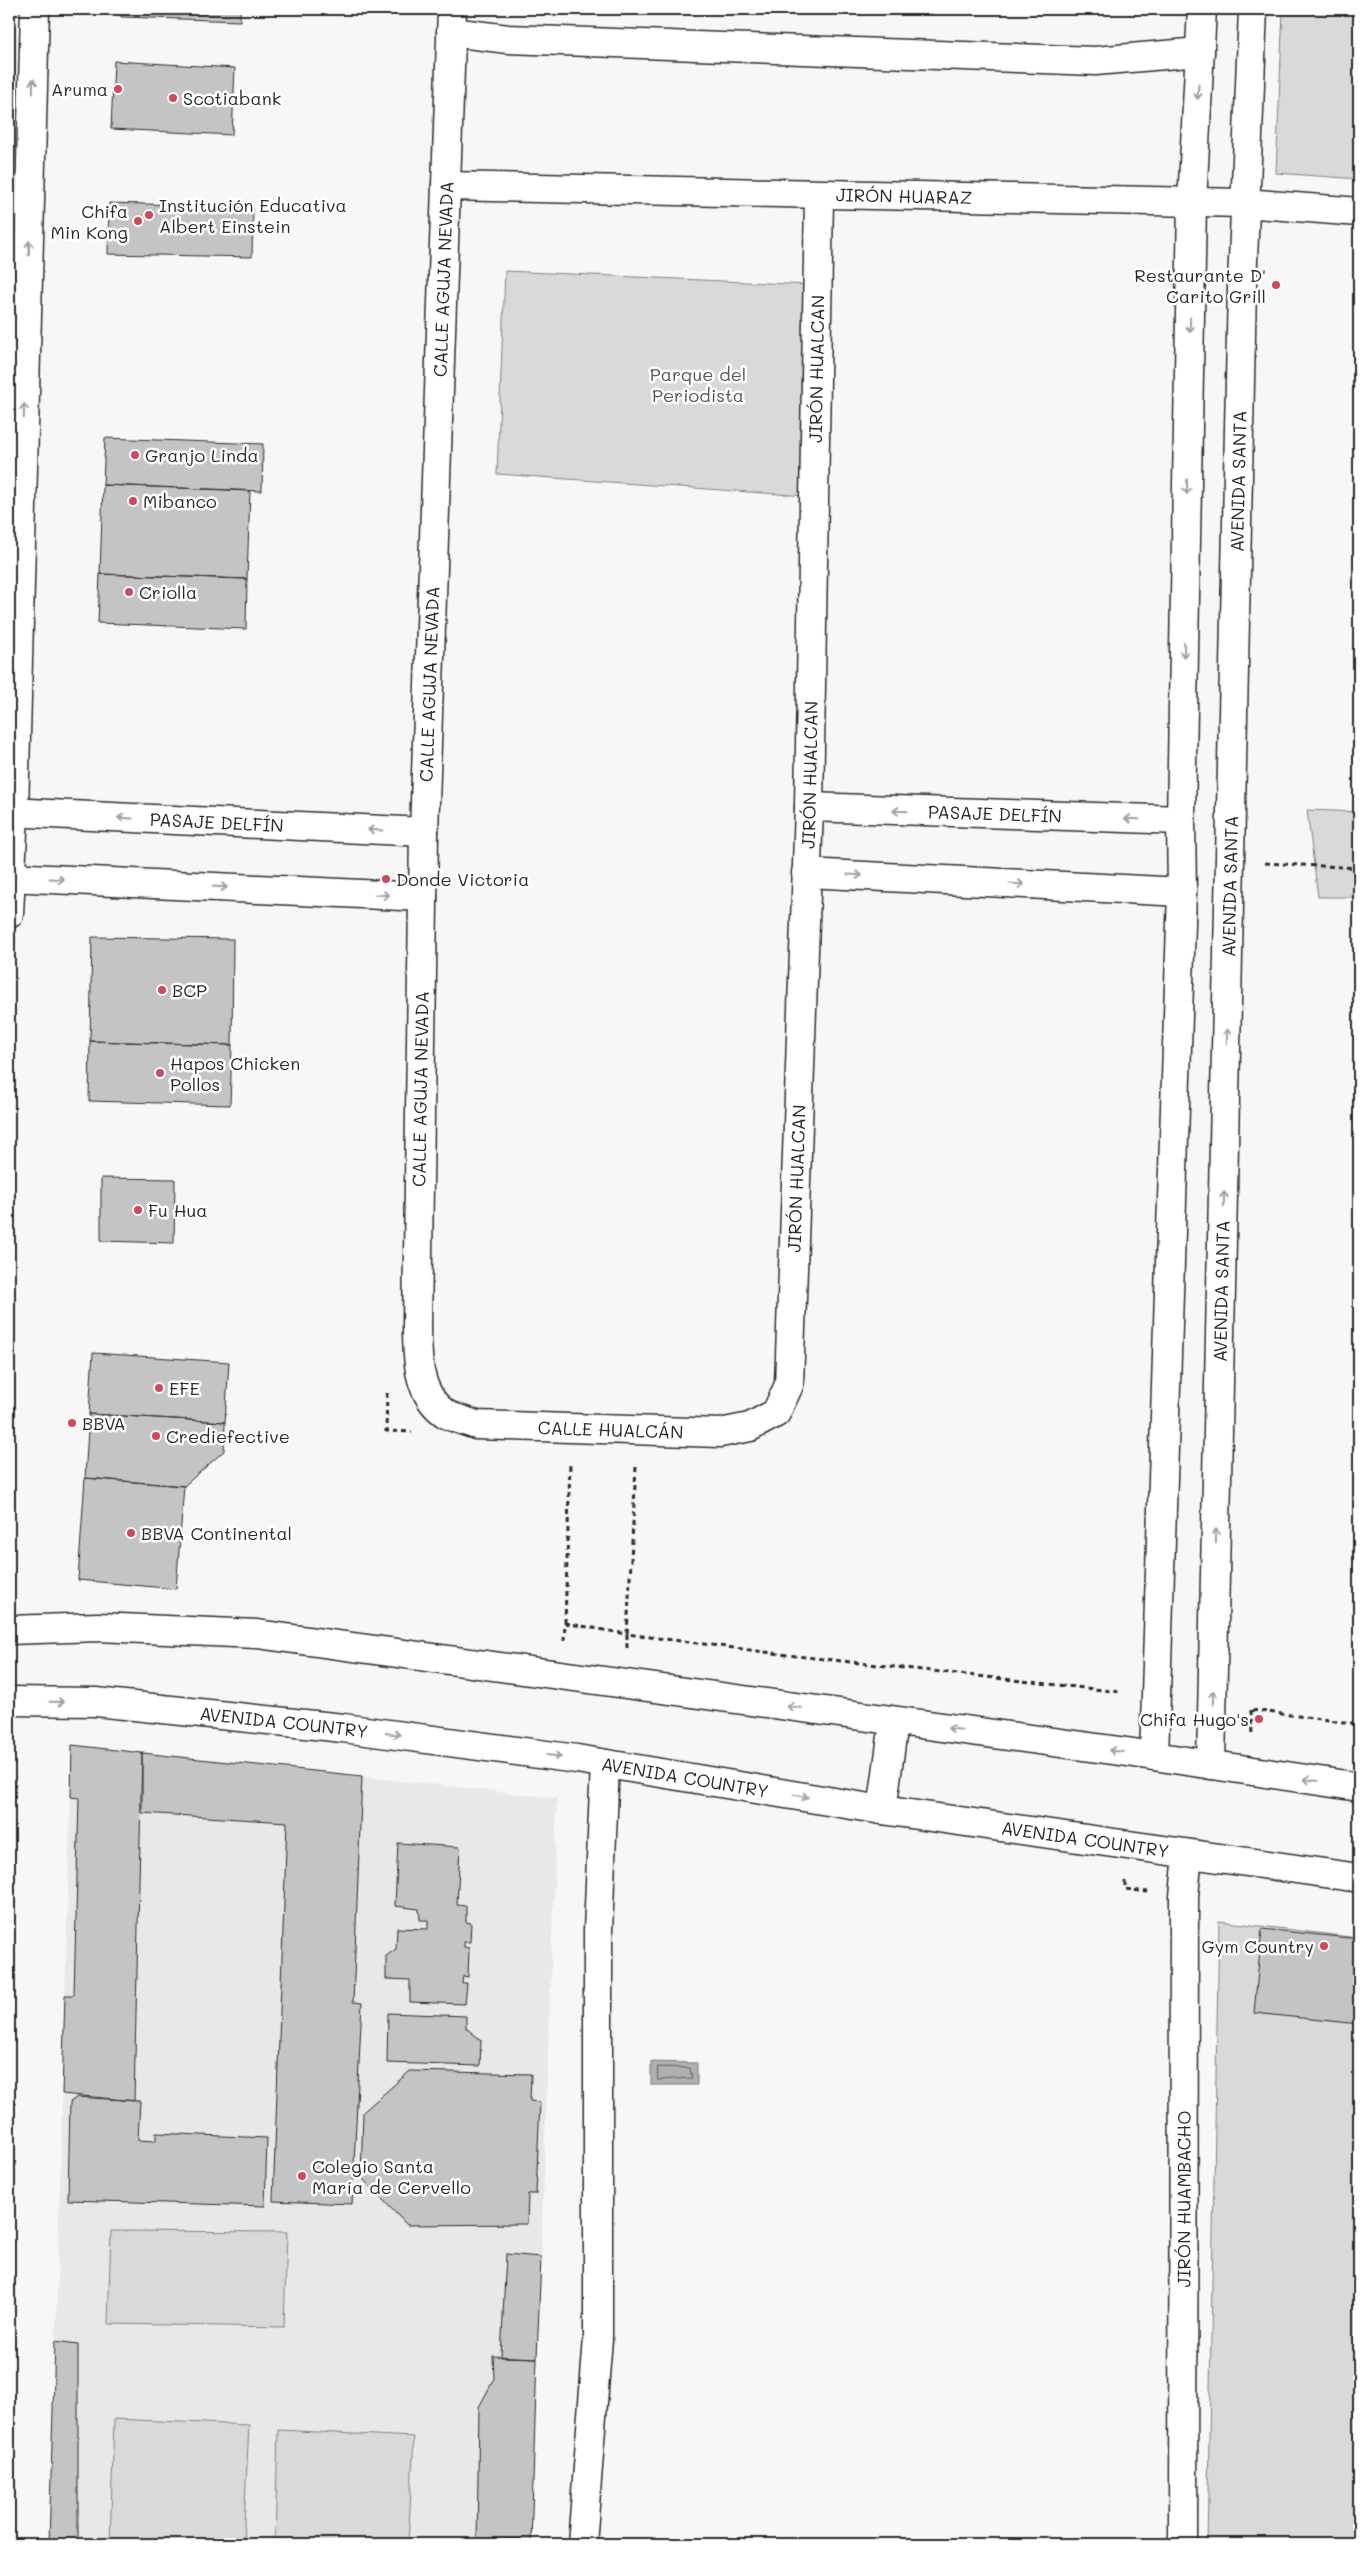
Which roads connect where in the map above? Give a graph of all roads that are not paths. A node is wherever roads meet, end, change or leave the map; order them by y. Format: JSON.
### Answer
{"nodes":[{"id":1,"x":35,"y":9,"type":"edge"},
{"id":2,"x":1202,"y":9,"type":"edge"},
{"id":3,"x":1253,"y":9,"type":"edge"},
{"id":4,"x":452,"y":21,"type":"edge"},
{"id":5,"x":1200,"y":52,"type":"junction"},
{"id":6,"x":446,"y":186,"type":"junction"},
{"id":7,"x":819,"y":196,"type":"junction"},
{"id":8,"x":1192,"y":203,"type":"junction"},
{"id":9,"x":1244,"y":204,"type":"junction"},
{"id":10,"x":1359,"y":212,"type":"edge"},
{"id":11,"x":809,"y":807,"type":"junction"},
{"id":12,"x":11,"y":812,"type":"edge"},
{"id":13,"x":1181,"y":820,"type":"junction"},
{"id":14,"x":424,"y":832,"type":"junction"},
{"id":15,"x":806,"y":873,"type":"junction"},
{"id":16,"x":10,"y":877,"type":"edge"},
{"id":17,"x":1182,"y":892,"type":"junction"},
{"id":18,"x":423,"y":897,"type":"junction"},
{"id":19,"x":9,"y":914,"type":"edge"},
{"id":20,"x":791,"y":1354,"type":"joint"},
{"id":21,"x":417,"y":1360,"type":"joint"},
{"id":22,"x":9,"y":1630,"type":"edge"},
{"id":23,"x":9,"y":1701,"type":"edge"},
{"id":24,"x":894,"y":1722,"type":"junction"},
{"id":25,"x":1154,"y":1756,"type":"junction"},
{"id":26,"x":605,"y":1764,"type":"junction"},
{"id":27,"x":1212,"y":1765,"type":"junction"},
{"id":28,"x":1359,"y":1787,"type":"edge"},
{"id":29,"x":882,"y":1810,"type":"junction"},
{"id":30,"x":1188,"y":1854,"type":"junction"},
{"id":31,"x":1359,"y":1878,"type":"edge"},
{"id":32,"x":582,"y":2544,"type":"edge"},
{"id":33,"x":1183,"y":2544,"type":"edge"}],
"edges":[{"from":12,"to":1,"type":"street","one_way":true},
{"from":2,"to":5,"type":"street"},
{"from":3,"to":9,"type":"street","name":"AVENIDA SANTA"},
{"from":4,"to":5,"type":"street"},
{"from":4,"to":6,"type":"street","name":"CALLE AGUJA NEVADA"},
{"from":5,"to":8,"type":"street","one_way":true},
{"from":6,"to":7,"type":"street","name":"JIRÓN HUARAZ"},
{"from":6,"to":14,"type":"street","name":"CALLE AGUJA NEVADA"},
{"from":7,"to":8,"type":"street","name":"JIRÓN HUARAZ"},
{"from":7,"to":11,"type":"street","name":"JIRÓN HUALCAN"},
{"from":8,"to":9,"type":"street","name":"JIRÓN HUARAZ"},
{"from":8,"to":13,"type":"street","one_way":true},
{"from":9,"to":10,"type":"street","name":"JIRÓN HUARAZ"},
{"from":27,"to":9,"type":"street","name":"AVENIDA SANTA","one_way":true},
{"from":13,"to":11,"type":"street","name":"PASAJE DELFÍN","one_way":true},
{"from":11,"to":15,"type":"street","name":"JIRÓN HUALCAN"},
{"from":14,"to":12,"type":"street","name":"PASAJE DELFÍN","one_way":true},
{"from":12,"to":16,"type":"street"},
{"from":13,"to":17,"type":"street"},
{"from":14,"to":18,"type":"street","name":"CALLE AGUJA NEVADA"},
{"from":15,"to":17,"type":"street","one_way":true},
{"from":15,"to":20,"type":"street","name":"JIRÓN HUALCAN"},
{"from":16,"to":18,"type":"street","one_way":true},
{"from":16,"to":19,"type":"street"},
{"from":17,"to":25,"type":"street"},
{"from":18,"to":21,"type":"street","name":"CALLE AGUJA NEVADA"},
{"from":20,"to":21,"type":"street","name":"CALLE HUALCÁN"},
{"from":24,"to":22,"type":"street","one_way":true},
{"from":23,"to":26,"type":"street","name":"AVENIDA COUNTRY","one_way":true},
{"from":25,"to":24,"type":"street","one_way":true},
{"from":24,"to":29,"type":"street"},
{"from":25,"to":27,"type":"street"},
{"from":26,"to":29,"type":"street","name":"AVENIDA COUNTRY","one_way":true},
{"from":26,"to":32,"type":"street"},
{"from":28,"to":27,"type":"street","one_way":true},
{"from":29,"to":30,"type":"street","name":"AVENIDA COUNTRY"},
{"from":30,"to":31,"type":"street","name":"AVENIDA COUNTRY"},
{"from":30,"to":33,"type":"street","name":"JIRÓN HUAMBACHO"}]}
